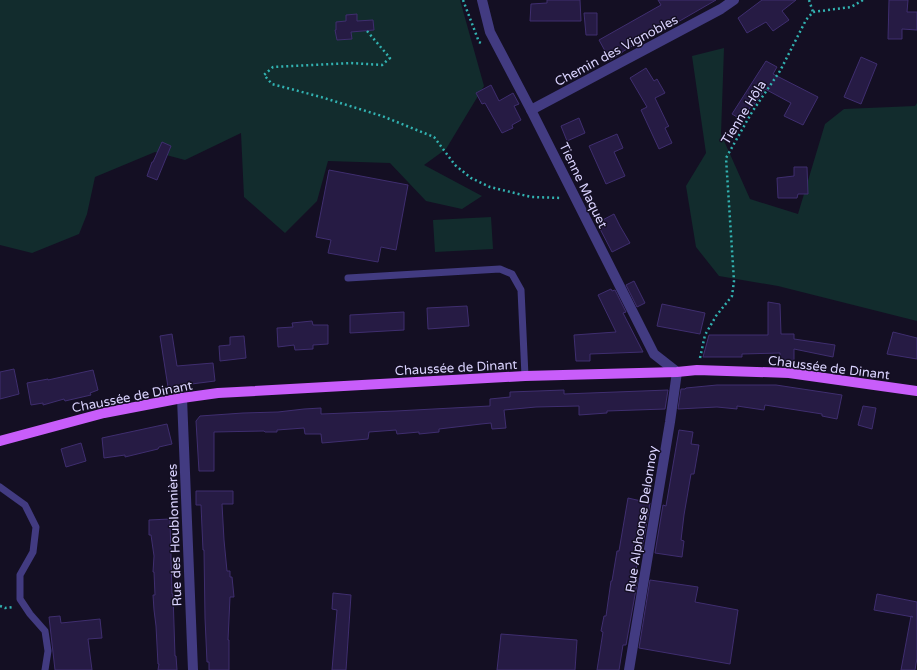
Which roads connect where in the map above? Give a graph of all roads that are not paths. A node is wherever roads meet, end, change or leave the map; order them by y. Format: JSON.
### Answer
{"nodes":[{"id":1,"x":482,"y":0,"type":"edge"},
{"id":2,"x":734,"y":0,"type":"edge"},
{"id":3,"x":532,"y":110,"type":"junction"},
{"id":4,"x":348,"y":278,"type":"dead end"},
{"id":5,"x":677,"y":372,"type":"junction"},
{"id":6,"x":525,"y":376,"type":"junction"},
{"id":7,"x":917,"y":391,"type":"edge"},
{"id":8,"x":182,"y":398,"type":"junction"},
{"id":9,"x":0,"y":441,"type":"edge"},
{"id":10,"x":0,"y":487,"type":"edge"},
{"id":11,"x":44,"y":670,"type":"edge"},
{"id":12,"x":193,"y":670,"type":"edge"},
{"id":13,"x":629,"y":670,"type":"edge"}],
"edges":[{"from":1,"to":3,"type":"street","name":"Tienne Maquet"},
{"from":2,"to":3,"type":"street","name":"Chemin des Vignobles"},
{"from":3,"to":5,"type":"street","name":"Tienne Maquet"},
{"from":4,"to":6,"type":"lane"},
{"from":5,"to":6,"type":"main road","name":"Chaussée de Dinant"},
{"from":5,"to":7,"type":"main road","name":"Chaussée de Dinant"},
{"from":5,"to":13,"type":"street","name":"Rue Alphonse Delonnoy"},
{"from":6,"to":8,"type":"main road","name":"Chaussée de Dinant"},
{"from":8,"to":9,"type":"main road","name":"Chaussée de Dinant"},
{"from":8,"to":12,"type":"street","name":"Rue des Houblonnières"},
{"from":10,"to":11,"type":"lane"}]}
